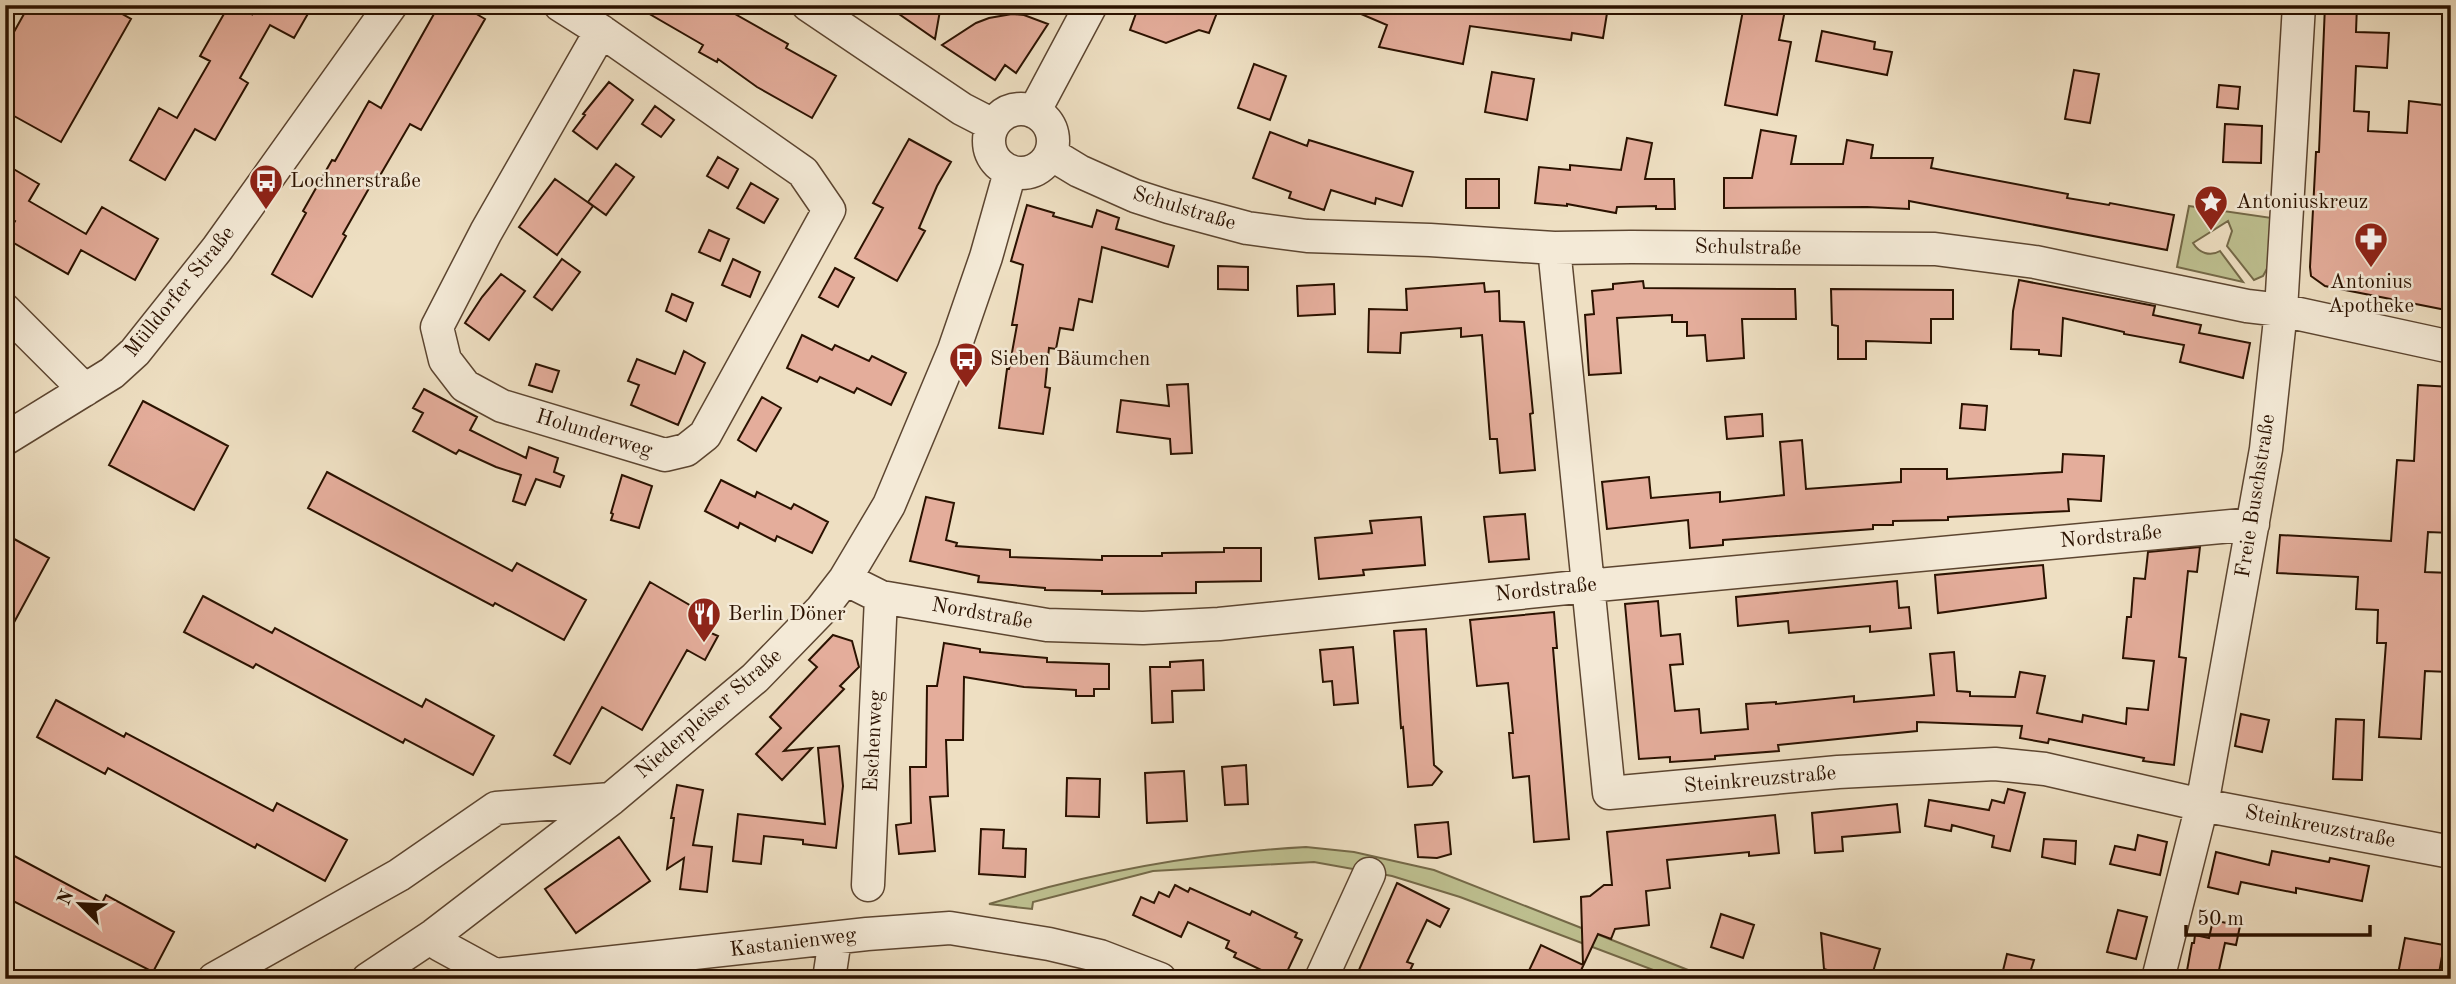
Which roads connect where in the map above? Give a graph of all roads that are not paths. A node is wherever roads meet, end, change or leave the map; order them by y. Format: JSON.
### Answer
{"nodes":[{"id":1,"x":391,"y":5,"type":"edge"},
{"id":2,"x":560,"y":5,"type":"edge"},
{"id":3,"x":808,"y":5,"type":"edge"},
{"id":4,"x":1091,"y":5,"type":"edge"},
{"id":5,"x":2299,"y":5,"type":"edge"},
{"id":6,"x":601,"y":31,"type":"junction"},
{"id":7,"x":1034,"y":112,"type":"junction"},
{"id":8,"x":993,"y":125,"type":"junction"},
{"id":9,"x":1051,"y":154,"type":"junction"},
{"id":10,"x":1010,"y":172,"type":"junction"},
{"id":11,"x":1554,"y":248,"type":"junction"},
{"id":12,"x":5,"y":310,"type":"edge"},
{"id":13,"x":2281,"y":310,"type":"junction"},
{"id":14,"x":2451,"y":347,"type":"edge"},
{"id":15,"x":85,"y":390,"type":"junction"},
{"id":16,"x":5,"y":439,"type":"edge"},
{"id":17,"x":2253,"y":524,"type":"junction"},
{"id":18,"x":845,"y":579,"type":"junction"},
{"id":19,"x":1575,"y":587,"type":"junction"},
{"id":20,"x":881,"y":597,"type":"junction"},
{"id":21,"x":611,"y":799,"type":"junction"},
{"id":22,"x":2202,"y":805,"type":"junction"},
{"id":23,"x":2451,"y":852,"type":"edge"},
{"id":24,"x":1369,"y":874,"type":"dead end"},
{"id":25,"x":868,"y":885,"type":"dead end"},
{"id":26,"x":434,"y":935,"type":"junction"},
{"id":27,"x":835,"y":939,"type":"junction"},
{"id":28,"x":214,"y":979,"type":"edge"},
{"id":29,"x":368,"y":979,"type":"edge"},
{"id":30,"x":829,"y":979,"type":"edge"},
{"id":31,"x":1160,"y":979,"type":"edge"},
{"id":32,"x":1321,"y":979,"type":"edge"},
{"id":33,"x":2158,"y":979,"type":"edge"}],
"edges":[{"from":1,"to":15,"type":"street","name":"Mülldorfer Straße"},
{"from":2,"to":6,"type":"street","name":"Holunderweg"},
{"from":3,"to":8,"type":"street"},
{"from":4,"to":7,"type":"street"},
{"from":5,"to":13,"type":"street","name":"Freie Buschstraße"},
{"from":6,"to":6,"type":"street","name":"Holunderweg"},
{"from":7,"to":8,"type":"street"},
{"from":7,"to":9,"type":"street"},
{"from":8,"to":10,"type":"street"},
{"from":9,"to":10,"type":"street"},
{"from":9,"to":11,"type":"street","name":"Schulstraße"},
{"from":10,"to":18,"type":"street","name":"Niederpleiser Straße"},
{"from":11,"to":13,"type":"street","name":"Schulstraße"},
{"from":11,"to":19,"type":"street","name":"Steinkreuzstraße"},
{"from":12,"to":15,"type":"street"},
{"from":13,"to":14,"type":"street","name":"Schulstraße"},
{"from":13,"to":17,"type":"street","name":"Freie Buschstraße"},
{"from":15,"to":16,"type":"street","name":"Mülldorfer Straße"},
{"from":17,"to":19,"type":"street","name":"Nordstraße"},
{"from":17,"to":22,"type":"street","name":"Freie Buschstraße"},
{"from":18,"to":20,"type":"street","name":"Nordstraße"},
{"from":18,"to":21,"type":"street","name":"Niederpleiser Straße"},
{"from":19,"to":20,"type":"street","name":"Nordstraße"},
{"from":19,"to":22,"type":"street","name":"Steinkreuzstraße"},
{"from":20,"to":25,"type":"street","name":"Eschenweg"},
{"from":21,"to":26,"type":"street","name":"Niederpleiser Straße"},
{"from":21,"to":28,"type":"street"},
{"from":22,"to":23,"type":"street","name":"Steinkreuzstraße"},
{"from":22,"to":33,"type":"street","name":"Freie Buschstraße"},
{"from":24,"to":32,"type":"street"},
{"from":26,"to":27,"type":"street","name":"Kastanienweg"},
{"from":26,"to":29,"type":"street","name":"Niederpleiser Straße"},
{"from":27,"to":30,"type":"street"},
{"from":27,"to":31,"type":"street","name":"Kastanienweg"}]}
